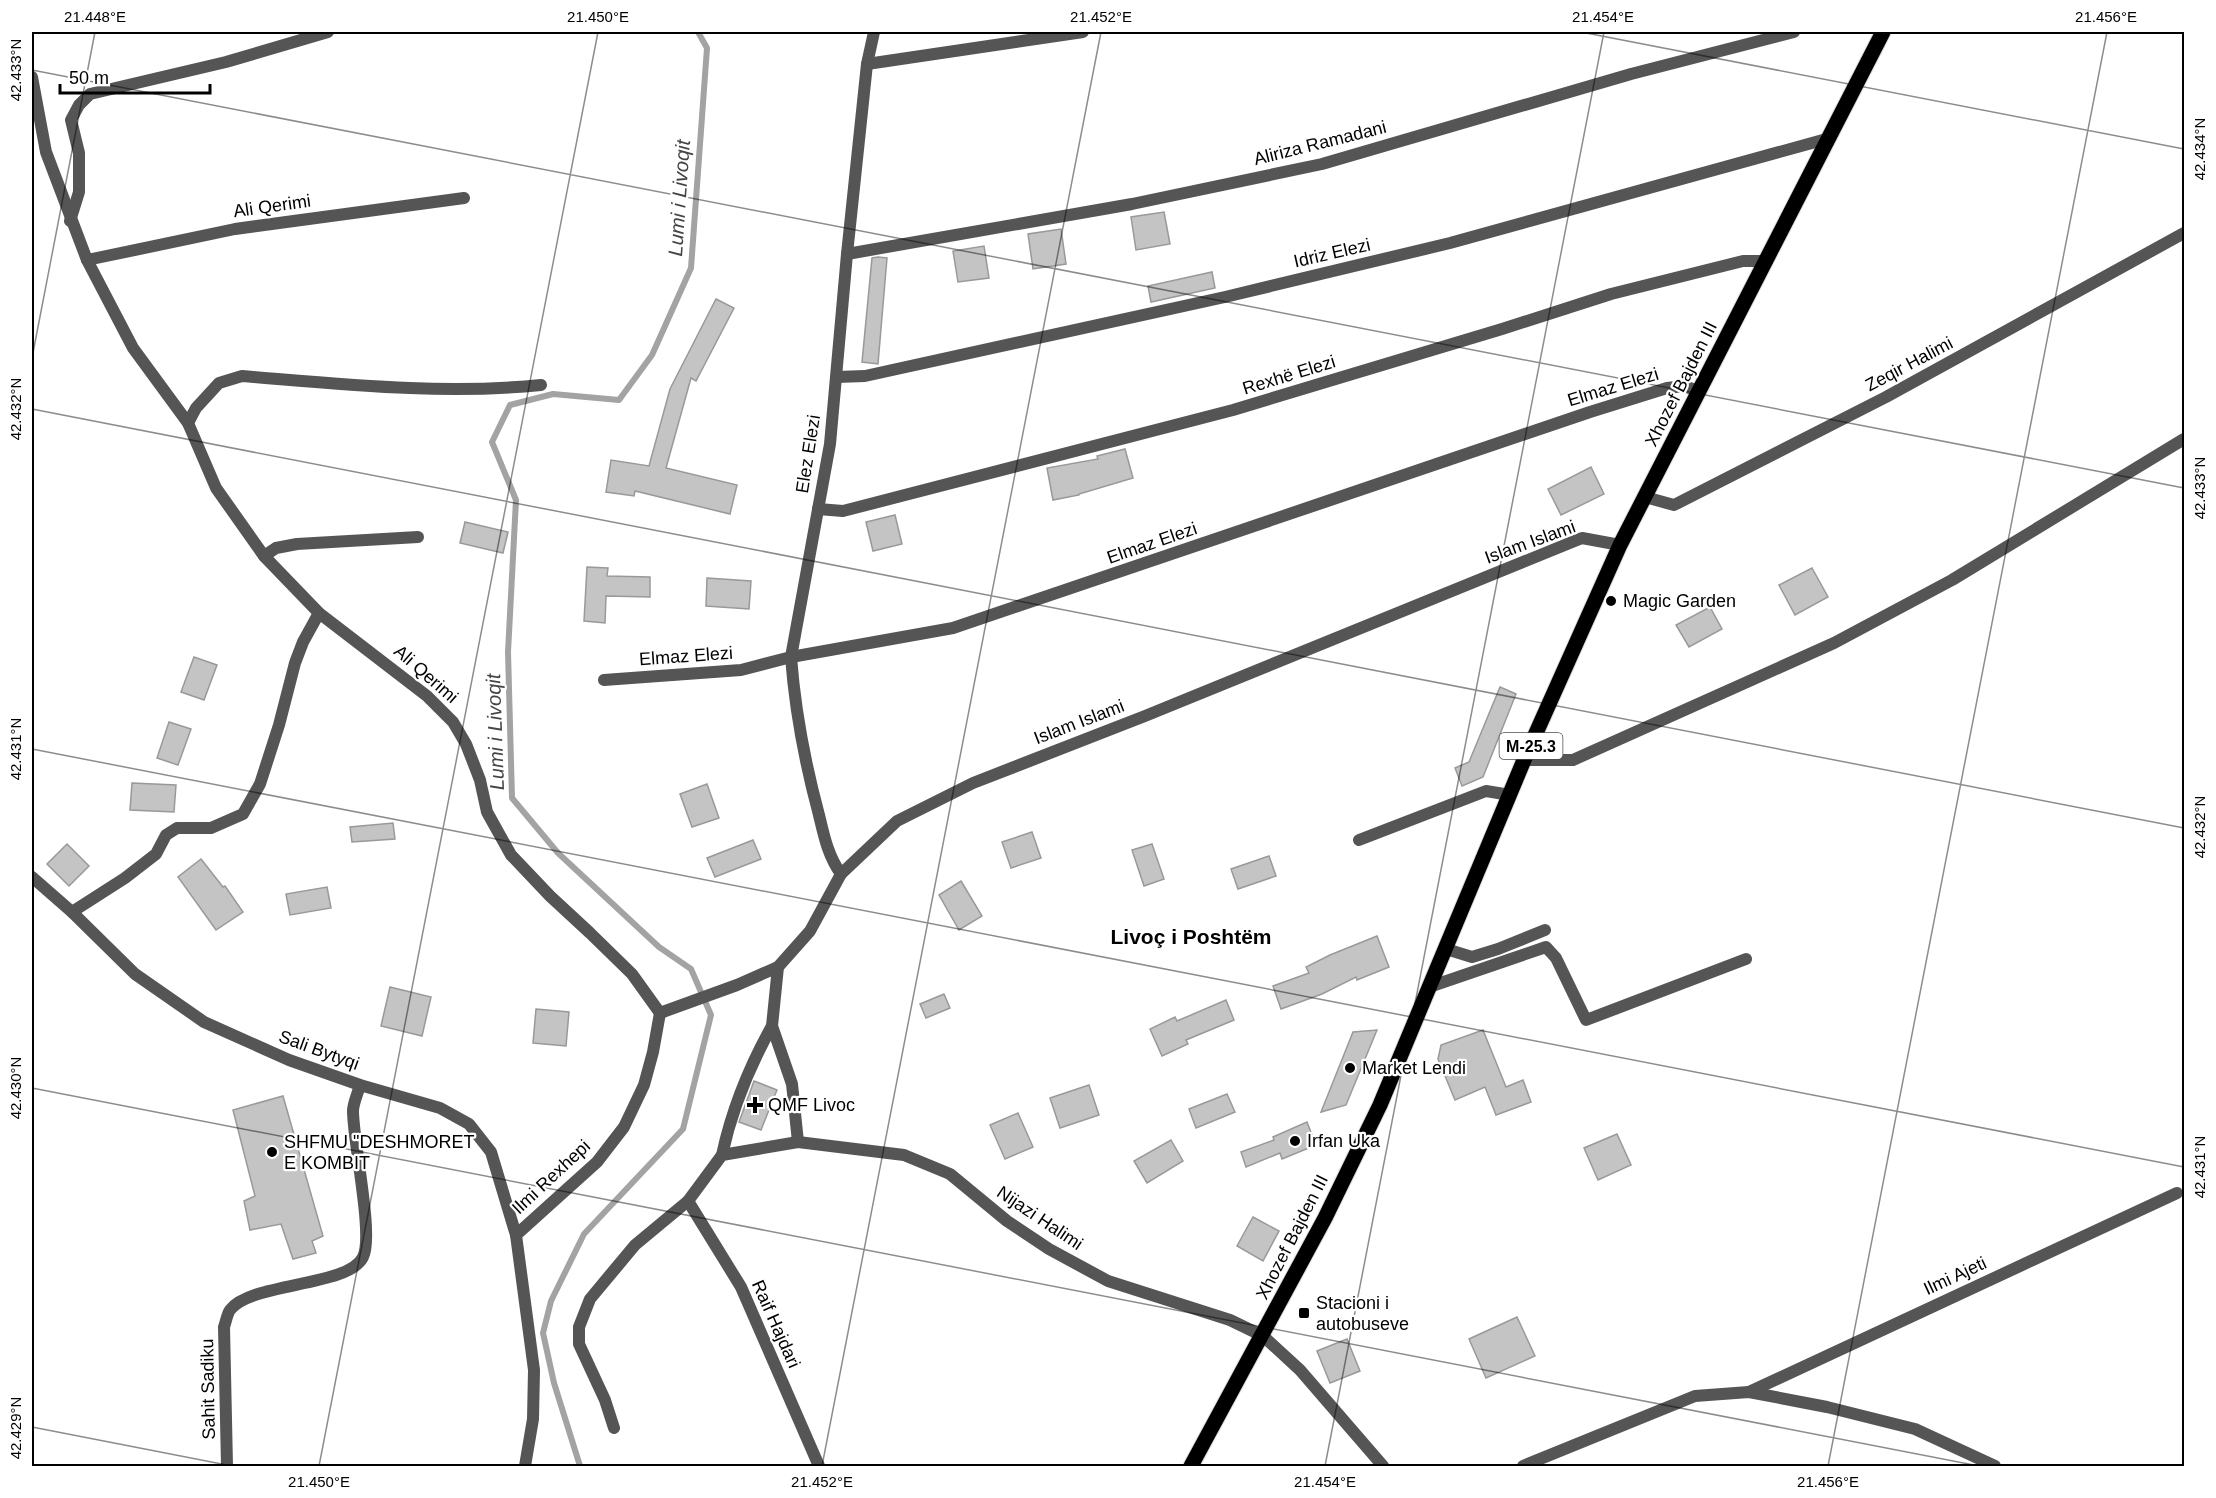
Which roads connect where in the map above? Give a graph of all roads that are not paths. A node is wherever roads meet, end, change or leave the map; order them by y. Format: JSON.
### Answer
{"nodes":[{"id":1,"x":328,"y":32,"type":"edge"},
{"id":2,"x":874,"y":32,"type":"edge"},
{"id":3,"x":1083,"y":32,"type":"edge"},
{"id":4,"x":1794,"y":32,"type":"edge"},
{"id":5,"x":1883,"y":32,"type":"edge"},
{"id":6,"x":867,"y":64,"type":"junction"},
{"id":7,"x":32,"y":77,"type":"edge"},
{"id":8,"x":1830,"y":138,"type":"junction"},
{"id":9,"x":464,"y":198,"type":"dead end"},
{"id":10,"x":70,"y":220,"type":"junction"},
{"id":11,"x":2184,"y":233,"type":"edge"},
{"id":12,"x":847,"y":254,"type":"junction"},
{"id":13,"x":87,"y":260,"type":"junction"},
{"id":14,"x":1767,"y":261,"type":"junction"},
{"id":15,"x":837,"y":377,"type":"junction"},
{"id":16,"x":541,"y":385,"type":"dead end"},
{"id":17,"x":1698,"y":391,"type":"junction"},
{"id":18,"x":188,"y":423,"type":"junction"},
{"id":19,"x":2184,"y":439,"type":"edge"},
{"id":20,"x":1645,"y":497,"type":"junction"},
{"id":21,"x":818,"y":509,"type":"junction"},
{"id":22,"x":418,"y":537,"type":"dead end"},
{"id":23,"x":1620,"y":545,"type":"junction"},
{"id":24,"x":264,"y":556,"type":"junction"},
{"id":25,"x":319,"y":613,"type":"junction"},
{"id":26,"x":791,"y":657,"type":"junction"},
{"id":27,"x":604,"y":680,"type":"dead end"},
{"id":28,"x":1524,"y":760,"type":"junction"},
{"id":29,"x":1510,"y":795,"type":"junction"},
{"id":30,"x":1359,"y":840,"type":"dead end"},
{"id":31,"x":841,"y":874,"type":"junction"},
{"id":32,"x":32,"y":877,"type":"edge"},
{"id":33,"x":72,"y":912,"type":"junction"},
{"id":34,"x":1545,"y":930,"type":"dead end"},
{"id":35,"x":1446,"y":949,"type":"junction"},
{"id":36,"x":1746,"y":959,"type":"dead end"},
{"id":37,"x":778,"y":967,"type":"junction"},
{"id":38,"x":1432,"y":987,"type":"junction"},
{"id":39,"x":660,"y":1013,"type":"junction"},
{"id":40,"x":772,"y":1026,"type":"junction"},
{"id":41,"x":360,"y":1085,"type":"junction"},
{"id":42,"x":798,"y":1142,"type":"junction"},
{"id":43,"x":722,"y":1155,"type":"junction"},
{"id":44,"x":2177,"y":1193,"type":"dead end"},
{"id":45,"x":688,"y":1201,"type":"junction"},
{"id":46,"x":516,"y":1235,"type":"junction"},
{"id":47,"x":1263,"y":1335,"type":"junction"},
{"id":48,"x":1749,"y":1392,"type":"junction"},
{"id":49,"x":614,"y":1428,"type":"dead end"},
{"id":50,"x":227,"y":1467,"type":"edge"},
{"id":51,"x":525,"y":1467,"type":"edge"},
{"id":52,"x":819,"y":1467,"type":"edge"},
{"id":53,"x":1191,"y":1467,"type":"edge"},
{"id":54,"x":1383,"y":1467,"type":"edge"},
{"id":55,"x":1523,"y":1467,"type":"edge"},
{"id":56,"x":1995,"y":1467,"type":"edge"}],
"edges":[{"from":1,"to":10,"type":"street"},
{"from":2,"to":6,"type":"street","name":"Elez Elezi"},
{"from":3,"to":6,"type":"street"},
{"from":4,"to":12,"type":"street","name":"Aliriza Ramadani"},
{"from":5,"to":8,"type":"main road","name":"Xhozef Bajden III","number":"M-25.3"},
{"from":6,"to":12,"type":"street","name":"Elez Elezi"},
{"from":7,"to":10,"type":"street","name":"Ali Qerimi"},
{"from":8,"to":14,"type":"main road","name":"Xhozef Bajden III","number":"M-25.3"},
{"from":8,"to":15,"type":"street","name":"Idriz Elezi"},
{"from":9,"to":13,"type":"street","name":"Ali Qerimi"},
{"from":10,"to":13,"type":"street","name":"Ali Qerimi"},
{"from":11,"to":20,"type":"street","name":"Zeqir Halimi"},
{"from":12,"to":15,"type":"street","name":"Elez Elezi"},
{"from":13,"to":18,"type":"street","name":"Ali Qerimi"},
{"from":14,"to":17,"type":"main road","name":"Xhozef Bajden III","number":"M-25.3"},
{"from":14,"to":21,"type":"street","name":"Rexhë Elezi"},
{"from":15,"to":21,"type":"street","name":"Elez Elezi"},
{"from":16,"to":18,"type":"street"},
{"from":17,"to":20,"type":"main road","name":"Xhozef Bajden III","number":"M-25.3"},
{"from":17,"to":26,"type":"street","name":"Elmaz Elezi"},
{"from":18,"to":24,"type":"street","name":"Ali Qerimi"},
{"from":19,"to":28,"type":"street"},
{"from":20,"to":23,"type":"main road","name":"Xhozef Bajden III","number":"M-25.3"},
{"from":21,"to":26,"type":"street","name":"Elez Elezi"},
{"from":22,"to":24,"type":"street"},
{"from":23,"to":28,"type":"main road","name":"Xhozef Bajden III","number":"M-25.3"},
{"from":23,"to":31,"type":"street","name":"Islam Islami"},
{"from":24,"to":25,"type":"street","name":"Ali Qerimi"},
{"from":25,"to":33,"type":"street"},
{"from":25,"to":39,"type":"street","name":"Ali Qerimi"},
{"from":26,"to":27,"type":"street","name":"Elmaz Elezi"},
{"from":26,"to":31,"type":"street","name":"Elez Elezi"},
{"from":28,"to":29,"type":"main road","name":"Xhozef Bajden III","number":"M-25.3"},
{"from":29,"to":30,"type":"street"},
{"from":29,"to":35,"type":"main road","name":"Xhozef Bajden III","number":"M-25.3"},
{"from":31,"to":37,"type":"street","name":"Islam Islami"},
{"from":32,"to":33,"type":"street","name":"Sali Bytyqi"},
{"from":33,"to":41,"type":"street","name":"Sali Bytyqi"},
{"from":34,"to":35,"type":"street"},
{"from":35,"to":38,"type":"main road","name":"Xhozef Bajden III","number":"M-25.3"},
{"from":36,"to":38,"type":"street"},
{"from":37,"to":39,"type":"street"},
{"from":37,"to":40,"type":"street"},
{"from":38,"to":47,"type":"main road","name":"Xhozef Bajden III","number":"M-25.3"},
{"from":39,"to":46,"type":"street","name":"Ilmi Rexhepi"},
{"from":40,"to":42,"type":"street"},
{"from":40,"to":43,"type":"street"},
{"from":41,"to":46,"type":"street","name":"Sali Bytyqi"},
{"from":41,"to":50,"type":"street","name":"Sahit Sadiku"},
{"from":42,"to":43,"type":"street"},
{"from":42,"to":47,"type":"street","name":"Nijazi Halimi"},
{"from":43,"to":45,"type":"street"},
{"from":44,"to":48,"type":"street","name":"Ilmi Ajeti"},
{"from":45,"to":49,"type":"street"},
{"from":45,"to":52,"type":"street","name":"Raif Hajdari"},
{"from":46,"to":51,"type":"street","name":"Ilmi Rexhepi"},
{"from":47,"to":53,"type":"main road","name":"Xhozef Bajden III","number":"M-25.3"},
{"from":47,"to":54,"type":"street","name":"Nijazi Halimi"},
{"from":48,"to":55,"type":"street","name":"Ilmi Ajeti"},
{"from":48,"to":56,"type":"street","name":"Ilmi Ajeti"}]}
